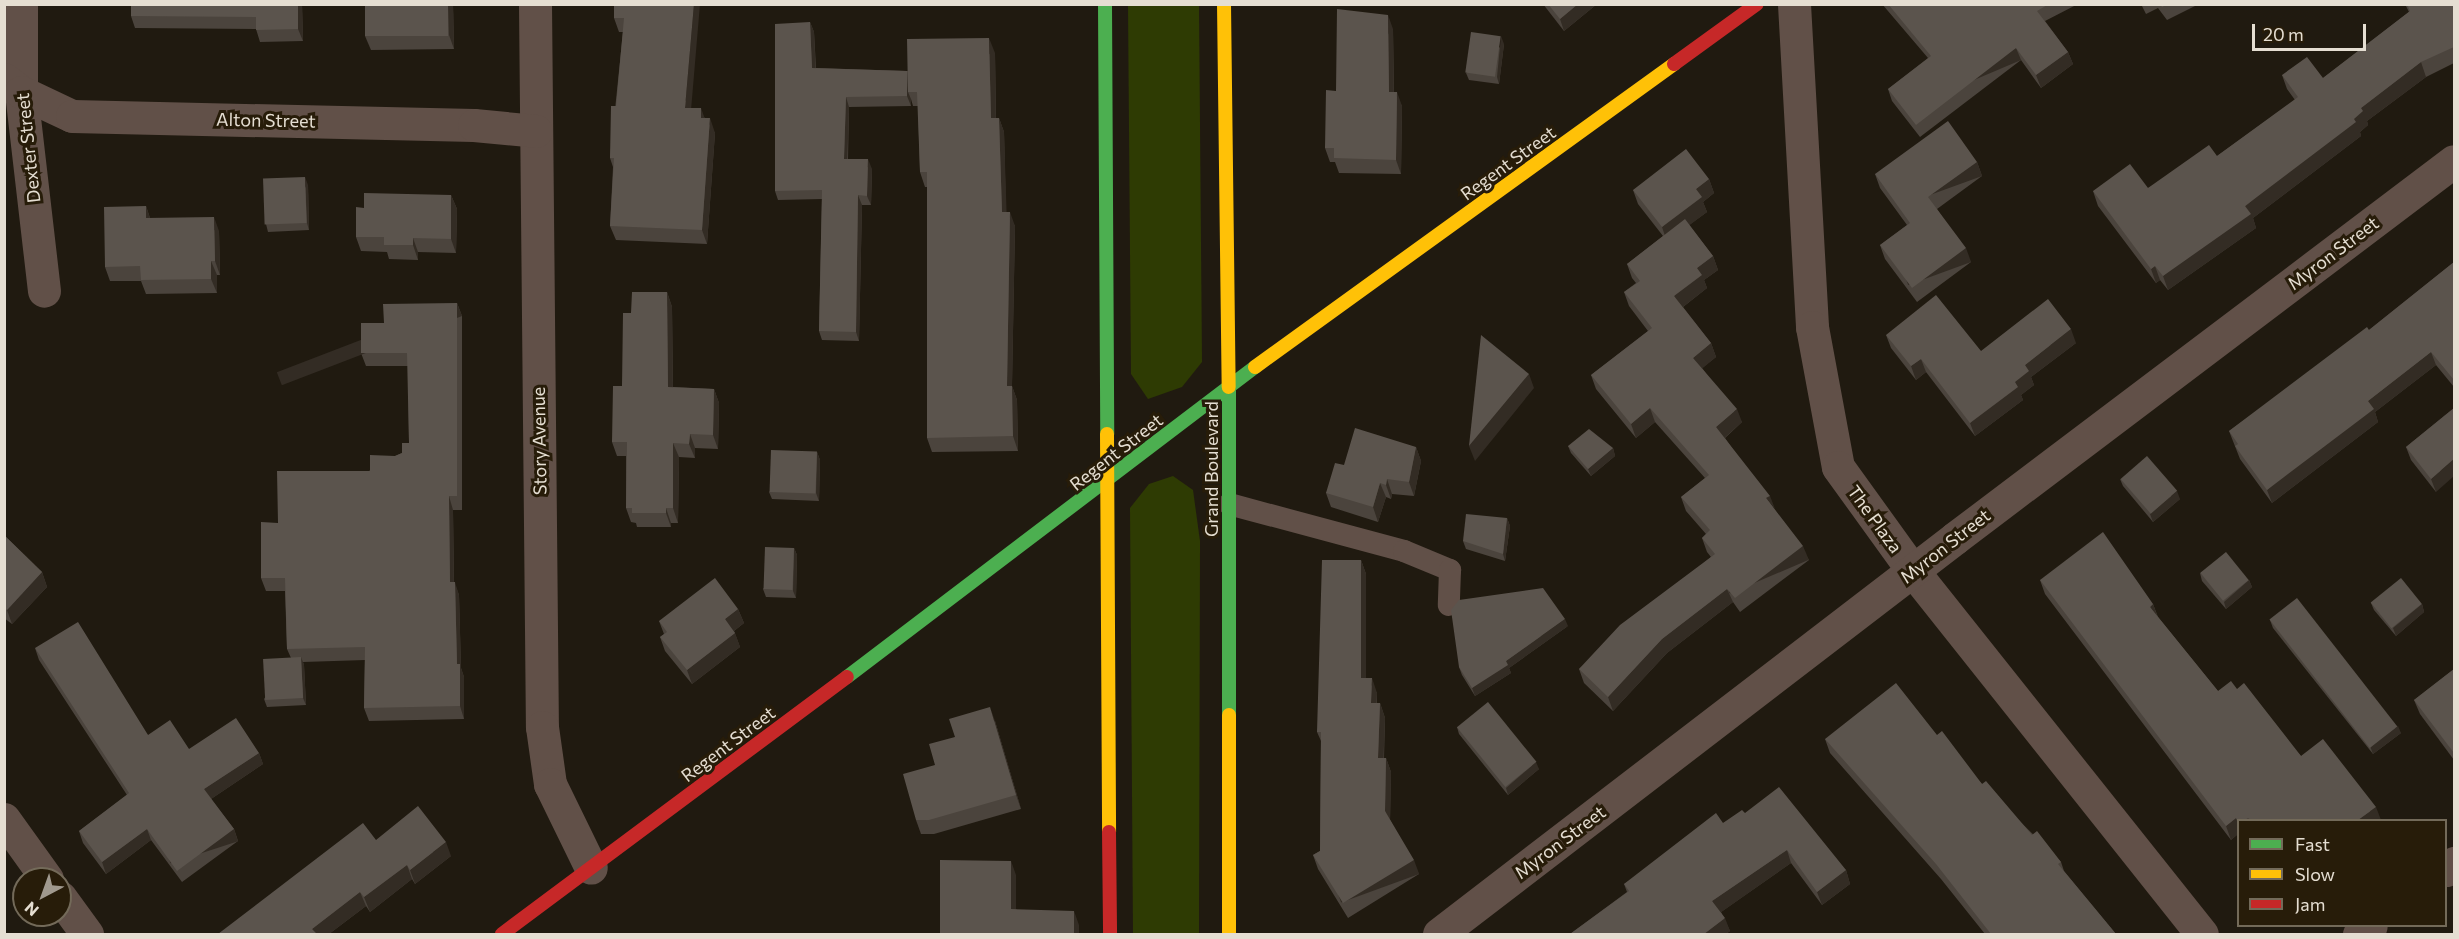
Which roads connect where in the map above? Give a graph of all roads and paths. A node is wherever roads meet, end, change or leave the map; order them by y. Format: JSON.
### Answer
{"nodes":[{"id":1,"x":21,"y":4,"type":"edge"},
{"id":2,"x":535,"y":4,"type":"edge"},
{"id":3,"x":1105,"y":4,"type":"edge"},
{"id":4,"x":1224,"y":4,"type":"edge"},
{"id":5,"x":1757,"y":4,"type":"edge"},
{"id":6,"x":1794,"y":4,"type":"edge"},
{"id":7,"x":13,"y":85,"type":"edge"},
{"id":8,"x":536,"y":131,"type":"junction"},
{"id":9,"x":2454,"y":161,"type":"edge"},
{"id":10,"x":44,"y":291,"type":"dead end"},
{"id":11,"x":1229,"y":386,"type":"junction"},
{"id":12,"x":1108,"y":482,"type":"junction"},
{"id":13,"x":1229,"y":504,"type":"junction"},
{"id":14,"x":1913,"y":571,"type":"junction"},
{"id":15,"x":1449,"y":605,"type":"dead end"},
{"id":16,"x":4,"y":819,"type":"edge"},
{"id":17,"x":38,"y":867,"type":"edge"},
{"id":18,"x":591,"y":868,"type":"junction"},
{"id":19,"x":72,"y":913,"type":"edge"},
{"id":20,"x":87,"y":934,"type":"edge"},
{"id":21,"x":502,"y":934,"type":"edge"},
{"id":22,"x":1110,"y":934,"type":"edge"},
{"id":23,"x":1229,"y":934,"type":"edge"},
{"id":24,"x":1439,"y":934,"type":"edge"},
{"id":25,"x":2202,"y":934,"type":"edge"}],
"edges":[{"from":1,"to":7,"type":"street","name":"Dexter Street"},
{"from":2,"to":8,"type":"street","name":"Story Avenue"},
{"from":3,"to":12,"type":"street"},
{"from":4,"to":11,"type":"street","name":"Grand Boulevard"},
{"from":5,"to":11,"type":"street","name":"Regent Street"},
{"from":6,"to":14,"type":"street","name":"The Plaza"},
{"from":7,"to":8,"type":"street","name":"Alton Street"},
{"from":7,"to":10,"type":"street","name":"Dexter Street"},
{"from":8,"to":18,"type":"street","name":"Story Avenue"},
{"from":9,"to":14,"type":"street","name":"Myron Street"},
{"from":11,"to":12,"type":"street","name":"Regent Street"},
{"from":11,"to":13,"type":"street","name":"Grand Boulevard"},
{"from":12,"to":18,"type":"street","name":"Regent Street"},
{"from":12,"to":22,"type":"street"},
{"from":13,"to":15,"type":"lane"},
{"from":13,"to":23,"type":"street","name":"Grand Boulevard"},
{"from":14,"to":24,"type":"street","name":"Myron Street"},
{"from":14,"to":25,"type":"street","name":"The Plaza"},
{"from":16,"to":17,"type":"street"},
{"from":18,"to":21,"type":"street","name":"Regent Street"},
{"from":19,"to":20,"type":"street"}]}
